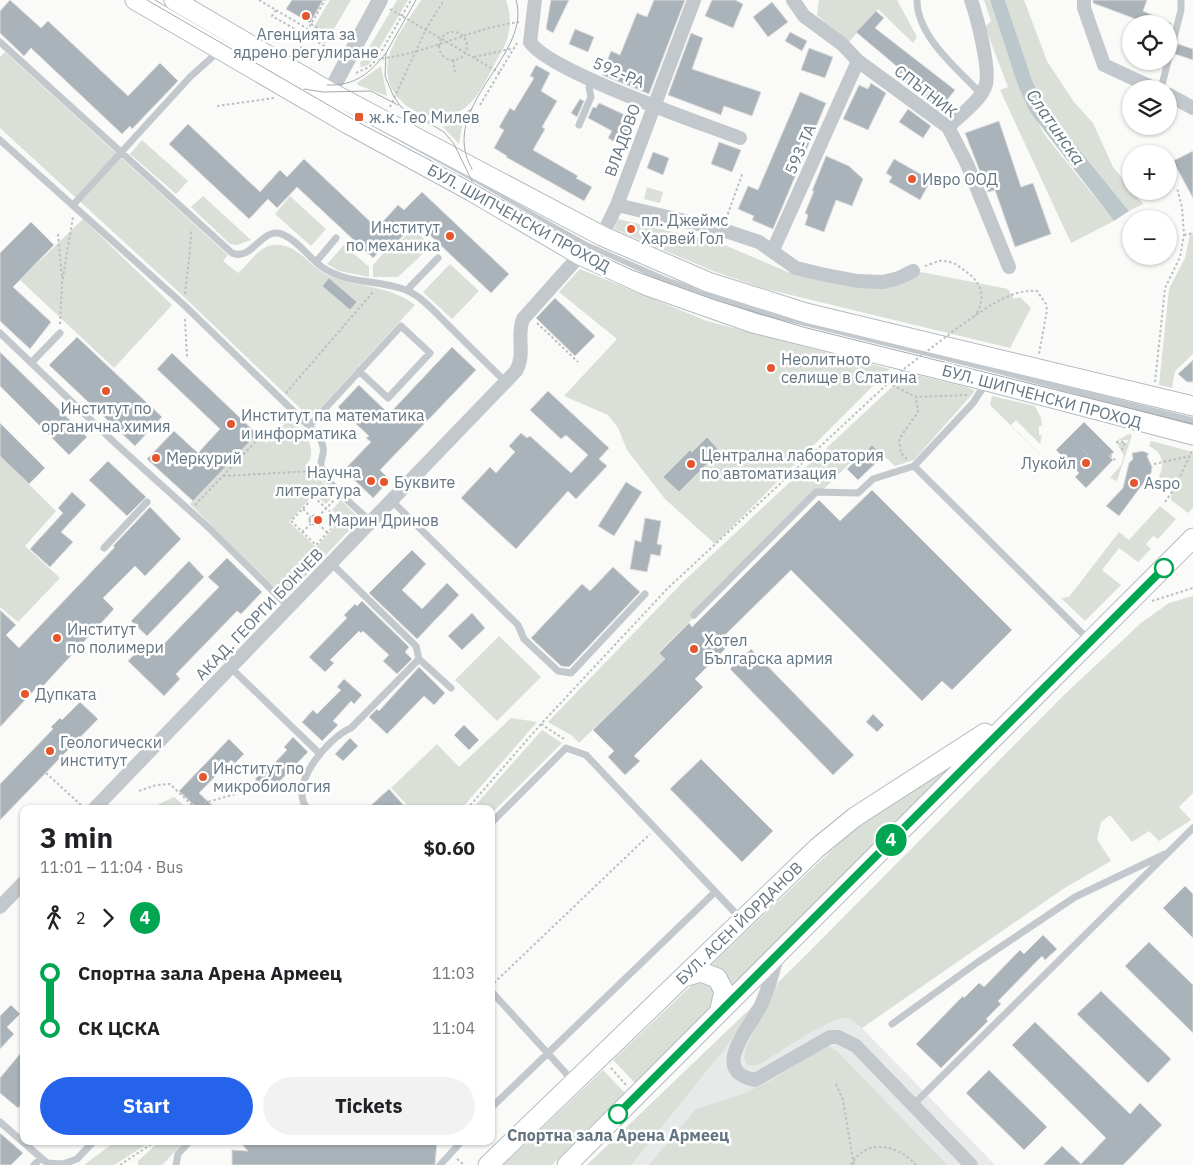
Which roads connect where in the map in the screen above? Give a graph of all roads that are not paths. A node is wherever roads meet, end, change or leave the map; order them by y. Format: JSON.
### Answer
{"nodes":[{"id":1,"x":135,"y":0,"type":"edge"},
{"id":2,"x":535,"y":0,"type":"edge"},
{"id":3,"x":694,"y":0,"type":"edge"},
{"id":4,"x":793,"y":0,"type":"edge"},
{"id":5,"x":917,"y":0,"type":"edge"},
{"id":6,"x":971,"y":0,"type":"edge"},
{"id":7,"x":1084,"y":0,"type":"edge"},
{"id":8,"x":1181,"y":0,"type":"edge"},
{"id":9,"x":185,"y":3,"type":"edge"},
{"id":10,"x":385,"y":4,"type":"edge"},
{"id":11,"x":1177,"y":25,"type":"edge"},
{"id":12,"x":0,"y":42,"type":"edge"},
{"id":13,"x":221,"y":49,"type":"junction"},
{"id":14,"x":858,"y":61,"type":"junction"},
{"id":15,"x":594,"y":80,"type":"junction"},
{"id":16,"x":1136,"y":80,"type":"edge"},
{"id":17,"x":981,"y":94,"type":"junction"},
{"id":18,"x":1177,"y":99,"type":"edge"},
{"id":19,"x":325,"y":100,"type":"junction"},
{"id":20,"x":653,"y":105,"type":"junction"},
{"id":21,"x":1193,"y":108,"type":"edge"},
{"id":22,"x":579,"y":125,"type":"dead end"},
{"id":23,"x":948,"y":127,"type":"junction"},
{"id":24,"x":740,"y":138,"type":"dead end"},
{"id":25,"x":0,"y":140,"type":"edge"},
{"id":26,"x":120,"y":152,"type":"junction"},
{"id":27,"x":617,"y":204,"type":"junction"},
{"id":28,"x":73,"y":205,"type":"junction"},
{"id":29,"x":602,"y":236,"type":"junction"},
{"id":30,"x":336,"y":238,"type":"dead end"},
{"id":31,"x":773,"y":250,"type":"junction"},
{"id":32,"x":580,"y":255,"type":"junction"},
{"id":33,"x":438,"y":258,"type":"dead end"},
{"id":34,"x":316,"y":262,"type":"junction"},
{"id":35,"x":1009,"y":267,"type":"dead end"},
{"id":36,"x":913,"y":271,"type":"road end"},
{"id":37,"x":406,"y":290,"type":"junction"},
{"id":38,"x":0,"y":333,"type":"edge"},
{"id":39,"x":60,"y":334,"type":"road end"},
{"id":40,"x":31,"y":363,"type":"junction"},
{"id":41,"x":359,"y":371,"type":"junction"},
{"id":42,"x":506,"y":382,"type":"junction"},
{"id":43,"x":983,"y":388,"type":"junction"},
{"id":44,"x":1193,"y":406,"type":"edge"},
{"id":45,"x":309,"y":426,"type":"junction"},
{"id":46,"x":1190,"y":436,"type":"edge"},
{"id":47,"x":914,"y":466,"type":"junction"},
{"id":48,"x":392,"y":501,"type":"junction"},
{"id":49,"x":147,"y":502,"type":"dead end"},
{"id":50,"x":372,"y":522,"type":"junction"},
{"id":51,"x":1193,"y":538,"type":"edge"},
{"id":52,"x":104,"y":548,"type":"dead end"},
{"id":53,"x":332,"y":564,"type":"junction"},
{"id":54,"x":645,"y":594,"type":"dead end"},
{"id":55,"x":289,"y":607,"type":"junction"},
{"id":56,"x":694,"y":615,"type":"dead end"},
{"id":57,"x":1090,"y":641,"type":"junction"},
{"id":58,"x":420,"y":659,"type":"junction"},
{"id":59,"x":231,"y":668,"type":"junction"},
{"id":60,"x":451,"y":688,"type":"dead end"},
{"id":61,"x":1016,"y":714,"type":"junction"},
{"id":62,"x":320,"y":754,"type":"junction"},
{"id":63,"x":98,"y":805,"type":"edge"},
{"id":64,"x":306,"y":805,"type":"edge"},
{"id":65,"x":495,"y":820,"type":"edge"},
{"id":66,"x":1193,"y":828,"type":"edge"},
{"id":67,"x":1170,"y":852,"type":"junction"},
{"id":68,"x":20,"y":886,"type":"edge"},
{"id":69,"x":715,"y":892,"type":"junction"},
{"id":70,"x":0,"y":907,"type":"edge"},
{"id":71,"x":741,"y":919,"type":"junction"},
{"id":72,"x":766,"y":974,"type":"junction"},
{"id":73,"x":682,"y":977,"type":"junction"},
{"id":74,"x":495,"y":995,"type":"edge"},
{"id":75,"x":719,"y":1013,"type":"junction"},
{"id":76,"x":892,"y":1024,"type":"dead end"},
{"id":77,"x":549,"y":1053,"type":"junction"},
{"id":78,"x":575,"y":1082,"type":"junction"},
{"id":79,"x":495,"y":1104,"type":"edge"},
{"id":80,"x":913,"y":1105,"type":"junction"},
{"id":81,"x":0,"y":1122,"type":"edge"},
{"id":82,"x":20,"y":1140,"type":"edge"},
{"id":83,"x":26,"y":1145,"type":"edge"},
{"id":84,"x":90,"y":1145,"type":"edge"},
{"id":85,"x":186,"y":1145,"type":"edge"},
{"id":86,"x":458,"y":1145,"type":"edge"},
{"id":87,"x":40,"y":1158,"type":"junction"},
{"id":88,"x":34,"y":1165,"type":"edge"},
{"id":89,"x":176,"y":1165,"type":"edge"},
{"id":90,"x":440,"y":1165,"type":"edge"},
{"id":91,"x":488,"y":1165,"type":"edge"},
{"id":92,"x":567,"y":1165,"type":"edge"},
{"id":93,"x":971,"y":1165,"type":"edge"}],
"edges":[{"from":1,"to":13,"type":"main road","name":"БУЛ. ШИПЧЕНСКИ ПРОХОД"},
{"from":2,"to":15,"type":"street","name":"592-РА"},
{"from":3,"to":20,"type":"street","name":"ВЛАДОВО"},
{"from":4,"to":14,"type":"street","name":"СПЪТНИК"},
{"from":5,"to":17,"type":"lane"},
{"from":6,"to":17,"type":"street"},
{"from":7,"to":16,"type":"street"},
{"from":8,"to":11,"type":"lane"},
{"from":9,"to":19,"type":"main road","name":"БУЛ. ШИПЧЕНСКИ ПРОХОД"},
{"from":10,"to":19,"type":"street"},
{"from":12,"to":26,"type":"lane"},
{"from":13,"to":19,"type":"main road","name":"БУЛ. ШИПЧЕНСКИ ПРОХОД"},
{"from":13,"to":26,"type":"lane"},
{"from":14,"to":23,"type":"street","name":"СПЪТНИК"},
{"from":14,"to":31,"type":"street","name":"593-ТА"},
{"from":15,"to":20,"type":"street","name":"592-РА"},
{"from":15,"to":22,"type":"lane"},
{"from":17,"to":23,"type":"street"},
{"from":18,"to":21,"type":"street"},
{"from":19,"to":29,"type":"main road","name":"БУЛ. ШИПЧЕНСКИ ПРОХОД"},
{"from":19,"to":32,"type":"main road","name":"БУЛ. ШИПЧЕНСКИ ПРОХОД"},
{"from":19,"to":46,"type":"lane"},
{"from":20,"to":24,"type":"street","name":"592-РА"},
{"from":20,"to":27,"type":"street","name":"ВЛАДОВО"},
{"from":23,"to":35,"type":"street","name":"СПЪТНИК"},
{"from":25,"to":28,"type":"lane"},
{"from":26,"to":28,"type":"lane"},
{"from":26,"to":34,"type":"lane"},
{"from":27,"to":29,"type":"street","name":"ВЛАДОВО"},
{"from":27,"to":31,"type":"street"},
{"from":28,"to":45,"type":"lane"},
{"from":29,"to":44,"type":"main road","name":"БУЛ. ШИПЧЕНСКИ ПРОХОД"},
{"from":30,"to":34,"type":"lane"},
{"from":31,"to":36,"type":"street"},
{"from":32,"to":42,"type":"street","name":"АКАД. ГЕОРГИ БОНЧЕВ"},
{"from":32,"to":43,"type":"main road","name":"БУЛ. ШИПЧЕНСКИ ПРОХОД"},
{"from":33,"to":37,"type":"lane"},
{"from":34,"to":37,"type":"lane"},
{"from":37,"to":42,"type":"lane"},
{"from":38,"to":40,"type":"lane"},
{"from":39,"to":40,"type":"lane"},
{"from":40,"to":55,"type":"lane"},
{"from":41,"to":41,"type":"lane"},
{"from":41,"to":45,"type":"lane"},
{"from":42,"to":48,"type":"street","name":"АКАД. ГЕОРГИ БОНЧЕВ"},
{"from":43,"to":46,"type":"main road","name":"БУЛ. ШИПЧЕНСКИ ПРОХОД"},
{"from":43,"to":47,"type":"lane"},
{"from":45,"to":50,"type":"lane"},
{"from":47,"to":56,"type":"lane"},
{"from":47,"to":57,"type":"lane"},
{"from":48,"to":50,"type":"street","name":"АКАД. ГЕОРГИ БОНЧЕВ"},
{"from":48,"to":54,"type":"lane"},
{"from":49,"to":52,"type":"lane"},
{"from":50,"to":53,"type":"street","name":"АКАД. ГЕОРГИ БОНЧЕВ"},
{"from":51,"to":57,"type":"main road","name":"БУЛ. АСЕН ЙОРДАНОВ"},
{"from":53,"to":55,"type":"street","name":"АКАД. ГЕОРГИ БОНЧЕВ"},
{"from":53,"to":58,"type":"lane"},
{"from":55,"to":59,"type":"street","name":"АКАД. ГЕОРГИ БОНЧЕВ"},
{"from":57,"to":61,"type":"main road","name":"БУЛ. АСЕН ЙОРДАНОВ"},
{"from":58,"to":60,"type":"lane"},
{"from":58,"to":62,"type":"lane"},
{"from":59,"to":62,"type":"lane"},
{"from":59,"to":63,"type":"street","name":"АКАД. ГЕОРГИ БОНЧЕВ"},
{"from":61,"to":71,"type":"main road","name":"БУЛ. АСЕН ЙОРДАНОВ"},
{"from":61,"to":72,"type":"main road","name":"БУЛ. АСЕН ЙОРДАНОВ"},
{"from":62,"to":64,"type":"lane"},
{"from":65,"to":69,"type":"lane"},
{"from":66,"to":67,"type":"lane"},
{"from":67,"to":76,"type":"lane"},
{"from":67,"to":80,"type":"lane"},
{"from":68,"to":70,"type":"street"},
{"from":69,"to":71,"type":"lane"},
{"from":69,"to":77,"type":"lane"},
{"from":71,"to":73,"type":"main road","name":"БУЛ. АСЕН ЙОРДАНОВ"},
{"from":72,"to":75,"type":"main road","name":"БУЛ. АСЕН ЙОРДАНОВ"},
{"from":72,"to":80,"type":"street"},
{"from":73,"to":75,"type":"main road"},
{"from":73,"to":78,"type":"main road","name":"БУЛ. АСЕН ЙОРДАНОВ"},
{"from":74,"to":77,"type":"lane"},
{"from":75,"to":92,"type":"main road","name":"БУЛ. АСЕН ЙОРДАНОВ"},
{"from":77,"to":78,"type":"lane"},
{"from":77,"to":79,"type":"lane"},
{"from":78,"to":91,"type":"main road","name":"БУЛ. АСЕН ЙОРДАНОВ"},
{"from":80,"to":93,"type":"street"},
{"from":81,"to":82,"type":"lane"},
{"from":83,"to":87,"type":"lane"},
{"from":84,"to":87,"type":"lane"},
{"from":85,"to":89,"type":"lane"},
{"from":86,"to":90,"type":"lane"},
{"from":87,"to":88,"type":"lane"}]}
